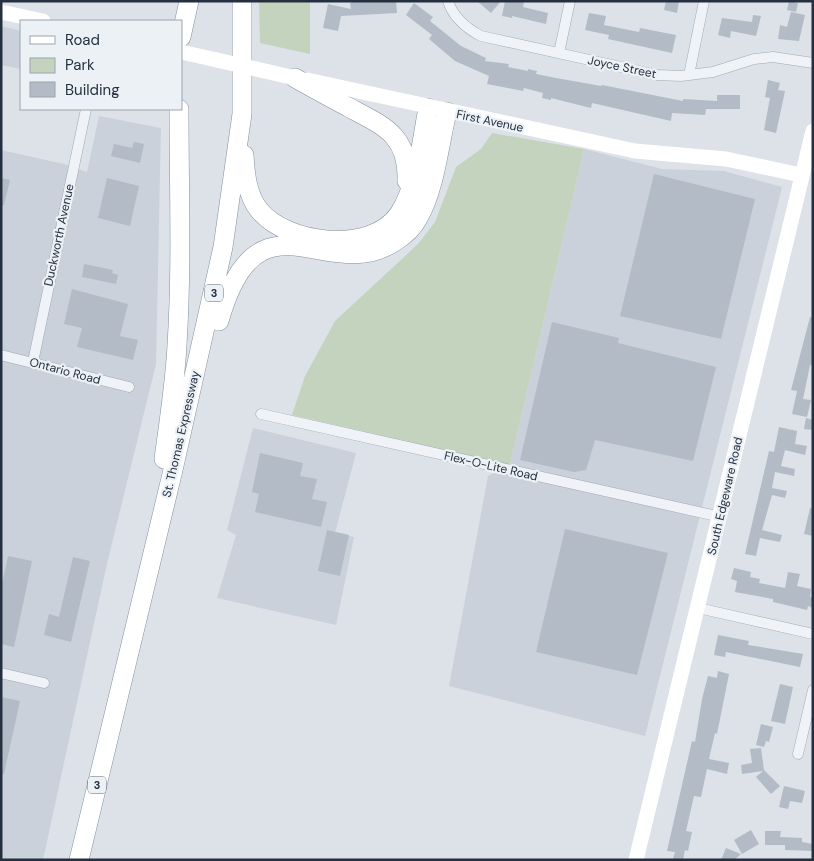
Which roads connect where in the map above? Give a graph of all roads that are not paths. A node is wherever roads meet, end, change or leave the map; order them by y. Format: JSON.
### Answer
{"nodes":[{"id":1,"x":189,"y":1,"type":"edge"},
{"id":2,"x":242,"y":1,"type":"edge"},
{"id":3,"x":448,"y":1,"type":"edge"},
{"id":4,"x":570,"y":1,"type":"edge"},
{"id":5,"x":704,"y":1,"type":"edge"},
{"id":6,"x":1,"y":12,"type":"edge"},
{"id":7,"x":38,"y":20,"type":"edge"},
{"id":8,"x":182,"y":32,"type":"edge"},
{"id":9,"x":182,"y":52,"type":"edge"},
{"id":10,"x":559,"y":53,"type":"junction"},
{"id":11,"x":813,"y":63,"type":"edge"},
{"id":12,"x":689,"y":75,"type":"junction"},
{"id":13,"x":295,"y":78,"type":"junction"},
{"id":14,"x":428,"y":108,"type":"junction"},
{"id":15,"x":86,"y":110,"type":"edge"},
{"id":16,"x":179,"y":110,"type":"edge"},
{"id":17,"x":446,"y":112,"type":"junction"},
{"id":18,"x":242,"y":114,"type":"junction"},
{"id":19,"x":813,"y":131,"type":"edge"},
{"id":20,"x":800,"y":175,"type":"junction"},
{"id":21,"x":402,"y":208,"type":"junction"},
{"id":22,"x":1,"y":355,"type":"edge"},
{"id":23,"x":33,"y":362,"type":"junction"},
{"id":24,"x":129,"y":388,"type":"dead end"},
{"id":25,"x":261,"y":414,"type":"dead end"},
{"id":26,"x":172,"y":470,"type":"junction"},
{"id":27,"x":721,"y":517,"type":"junction"},
{"id":28,"x":698,"y":608,"type":"junction"},
{"id":29,"x":813,"y":634,"type":"edge"},
{"id":30,"x":1,"y":673,"type":"edge"},
{"id":31,"x":44,"y":683,"type":"dead end"},
{"id":32,"x":813,"y":690,"type":"edge"},
{"id":33,"x":116,"y":711,"type":"junction"},
{"id":34,"x":798,"y":754,"type":"dead end"},
{"id":35,"x":79,"y":860,"type":"edge"},
{"id":36,"x":636,"y":860,"type":"edge"}],
"edges":[{"from":1,"to":8,"type":"highway"},
{"from":2,"to":18,"type":"highway","name":"St. Thomas Expressway","number":"3"},
{"from":3,"to":10,"type":"street","name":"Joyce Street"},
{"from":4,"to":10,"type":"street"},
{"from":5,"to":12,"type":"street"},
{"from":6,"to":7,"type":"main road"},
{"from":9,"to":13,"type":"main road","name":"First Avenue","bridge":true},
{"from":10,"to":12,"type":"street","name":"Joyce Street"},
{"from":11,"to":12,"type":"street","name":"Joyce Street"},
{"from":13,"to":14,"type":"main road","name":"First Avenue"},
{"from":13,"to":21,"type":"highway"},
{"from":14,"to":17,"type":"main road","name":"First Avenue"},
{"from":14,"to":21,"type":"highway"},
{"from":15,"to":23,"type":"street","name":"Duckworth Avenue"},
{"from":16,"to":33,"type":"highway"},
{"from":17,"to":20,"type":"main road","name":"First Avenue"},
{"from":17,"to":26,"type":"highway"},
{"from":18,"to":21,"type":"highway"},
{"from":18,"to":26,"type":"highway","name":"St. Thomas Expressway","number":"3"},
{"from":19,"to":20,"type":"main road","name":"South Edgeware Road"},
{"from":20,"to":27,"type":"main road","name":"South Edgeware Road"},
{"from":22,"to":23,"type":"street","name":"Ontario Road"},
{"from":23,"to":24,"type":"street","name":"Ontario Road"},
{"from":25,"to":27,"type":"street","name":"Flex-O-Lite Road"},
{"from":26,"to":33,"type":"highway","name":"St. Thomas Expressway","number":"3"},
{"from":27,"to":28,"type":"main road","name":"South Edgeware Road"},
{"from":28,"to":29,"type":"street"},
{"from":28,"to":36,"type":"main road","name":"South Edgeware Road"},
{"from":30,"to":31,"type":"street"},
{"from":32,"to":34,"type":"street"},
{"from":33,"to":35,"type":"highway","name":"St. Thomas Expressway","number":"3"}]}
